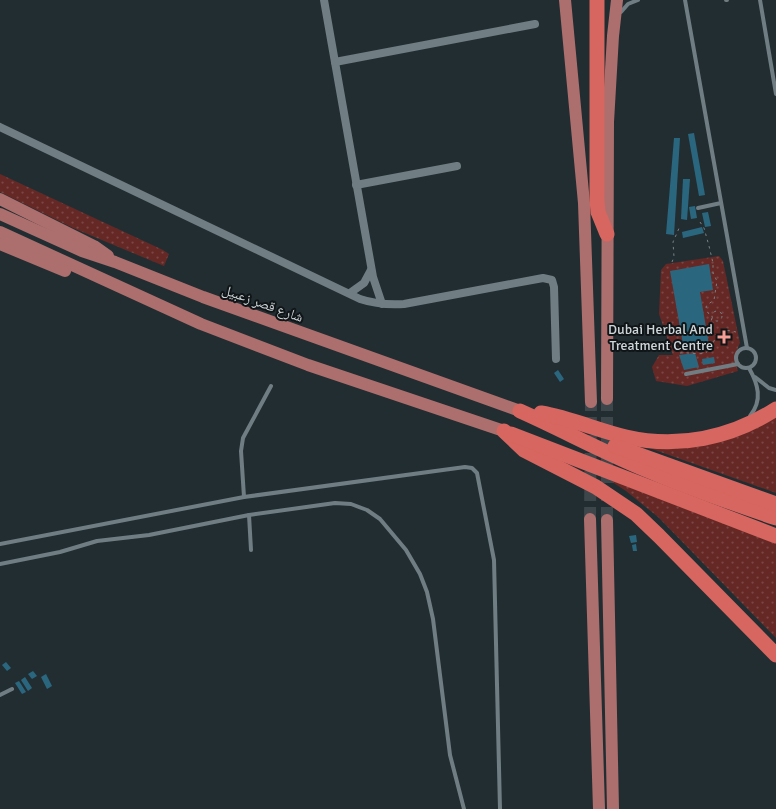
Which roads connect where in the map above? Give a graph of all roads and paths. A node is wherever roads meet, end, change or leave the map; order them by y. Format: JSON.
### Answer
{"nodes":[{"id":1,"x":324,"y":0,"type":"edge"},
{"id":2,"x":565,"y":0,"type":"edge"},
{"id":3,"x":597,"y":0,"type":"edge"},
{"id":4,"x":617,"y":0,"type":"edge"},
{"id":5,"x":638,"y":0,"type":"edge"},
{"id":6,"x":685,"y":0,"type":"edge"},
{"id":7,"x":760,"y":0,"type":"edge"},
{"id":8,"x":534,"y":24,"type":"dead end"},
{"id":9,"x":613,"y":36,"type":"junction"},
{"id":10,"x":335,"y":62,"type":"junction"},
{"id":11,"x":776,"y":94,"type":"edge"},
{"id":12,"x":0,"y":127,"type":"edge"},
{"id":13,"x":457,"y":166,"type":"dead end"},
{"id":14,"x":356,"y":185,"type":"junction"},
{"id":15,"x":0,"y":199,"type":"edge"},
{"id":16,"x":721,"y":202,"type":"junction"},
{"id":17,"x":698,"y":208,"type":"dead end"},
{"id":18,"x":0,"y":214,"type":"edge"},
{"id":19,"x":700,"y":222,"type":"dead end"},
{"id":20,"x":680,"y":226,"type":"dead end"},
{"id":21,"x":0,"y":232,"type":"edge"},
{"id":22,"x":606,"y":234,"type":"junction"},
{"id":23,"x":0,"y":244,"type":"edge"},
{"id":24,"x":115,"y":262,"type":"junction"},
{"id":25,"x":672,"y":262,"type":"dead end"},
{"id":26,"x":372,"y":268,"type":"junction"},
{"id":27,"x":110,"y":283,"type":"junction"},
{"id":28,"x":350,"y":293,"type":"junction"},
{"id":29,"x":382,"y":304,"type":"junction"},
{"id":30,"x":745,"y":334,"type":"junction"},
{"id":31,"x":716,"y":335,"type":"junction"},
{"id":32,"x":747,"y":348,"type":"junction"},
{"id":33,"x":680,"y":353,"type":"dead end"},
{"id":34,"x":556,"y":359,"type":"dead end"},
{"id":35,"x":738,"y":364,"type":"junction"},
{"id":36,"x":749,"y":368,"type":"junction"},
{"id":37,"x":686,"y":374,"type":"dead end"},
{"id":38,"x":753,"y":376,"type":"junction"},
{"id":39,"x":271,"y":386,"type":"dead end"},
{"id":40,"x":776,"y":390,"type":"edge"},
{"id":41,"x":607,"y":399,"type":"tunnel mouth"},
{"id":42,"x":591,"y":402,"type":"tunnel mouth"},
{"id":43,"x":776,"y":409,"type":"edge"},
{"id":44,"x":520,"y":411,"type":"junction"},
{"id":45,"x":504,"y":431,"type":"junction"},
{"id":46,"x":728,"y":432,"type":"junction"},
{"id":47,"x":244,"y":497,"type":"junction"},
{"id":48,"x":776,"y":514,"type":"edge"},
{"id":49,"x":249,"y":515,"type":"junction"},
{"id":50,"x":590,"y":519,"type":"tunnel mouth"},
{"id":51,"x":607,"y":520,"type":"tunnel mouth"},
{"id":52,"x":772,"y":535,"type":"edge"},
{"id":53,"x":0,"y":544,"type":"edge"},
{"id":54,"x":251,"y":550,"type":"dead end"},
{"id":55,"x":0,"y":564,"type":"edge"},
{"id":56,"x":776,"y":656,"type":"edge"},
{"id":57,"x":12,"y":689,"type":"dead end"},
{"id":58,"x":0,"y":696,"type":"edge"},
{"id":59,"x":464,"y":809,"type":"edge"},
{"id":60,"x":500,"y":809,"type":"edge"},
{"id":61,"x":599,"y":809,"type":"edge"},
{"id":62,"x":613,"y":809,"type":"edge"}],
"edges":[{"from":1,"to":10,"type":"street"},
{"from":2,"to":42,"type":"main road"},
{"from":3,"to":22,"type":"highway"},
{"from":4,"to":9,"type":"main road"},
{"from":5,"to":9,"type":"lane"},
{"from":6,"to":16,"type":"lane"},
{"from":7,"to":11,"type":"lane"},
{"from":8,"to":10,"type":"street"},
{"from":9,"to":22,"type":"main road"},
{"from":10,"to":14,"type":"street"},
{"from":12,"to":28,"type":"street"},
{"from":13,"to":14,"type":"street"},
{"from":14,"to":26,"type":"street"},
{"from":15,"to":24,"type":"main road"},
{"from":16,"to":17,"type":"lane"},
{"from":16,"to":30,"type":"lane"},
{"from":18,"to":24,"type":"main road","name":"شارع قصر زعبيل"},
{"from":19,"to":31,"type":"path"},
{"from":20,"to":25,"type":"path"},
{"from":21,"to":27,"type":"main road"},
{"from":22,"to":41,"type":"main road"},
{"from":23,"to":27,"type":"main road"},
{"from":24,"to":44,"type":"main road","name":"شارع قصر زعبيل"},
{"from":26,"to":28,"type":"street"},
{"from":26,"to":29,"type":"street"},
{"from":27,"to":45,"type":"main road"},
{"from":28,"to":29,"type":"street"},
{"from":29,"to":34,"type":"street"},
{"from":30,"to":31,"type":"path"},
{"from":30,"to":32,"type":"lane"},
{"from":31,"to":33,"type":"path"},
{"from":32,"to":35,"type":"lane"},
{"from":32,"to":36,"type":"lane"},
{"from":35,"to":36,"type":"lane"},
{"from":35,"to":37,"type":"lane"},
{"from":36,"to":38,"type":"lane"},
{"from":38,"to":40,"type":"lane"},
{"from":38,"to":46,"type":"lane"},
{"from":39,"to":47,"type":"lane"},
{"from":43,"to":46,"type":"highway"},
{"from":44,"to":46,"type":"highway"},
{"from":44,"to":48,"type":"highway"},
{"from":45,"to":52,"type":"highway"},
{"from":45,"to":56,"type":"highway"},
{"from":47,"to":53,"type":"lane"},
{"from":47,"to":60,"type":"lane"},
{"from":49,"to":54,"type":"lane"},
{"from":49,"to":55,"type":"lane"},
{"from":49,"to":59,"type":"lane"},
{"from":50,"to":61,"type":"main road"},
{"from":51,"to":62,"type":"main road"},
{"from":57,"to":58,"type":"lane"}]}
